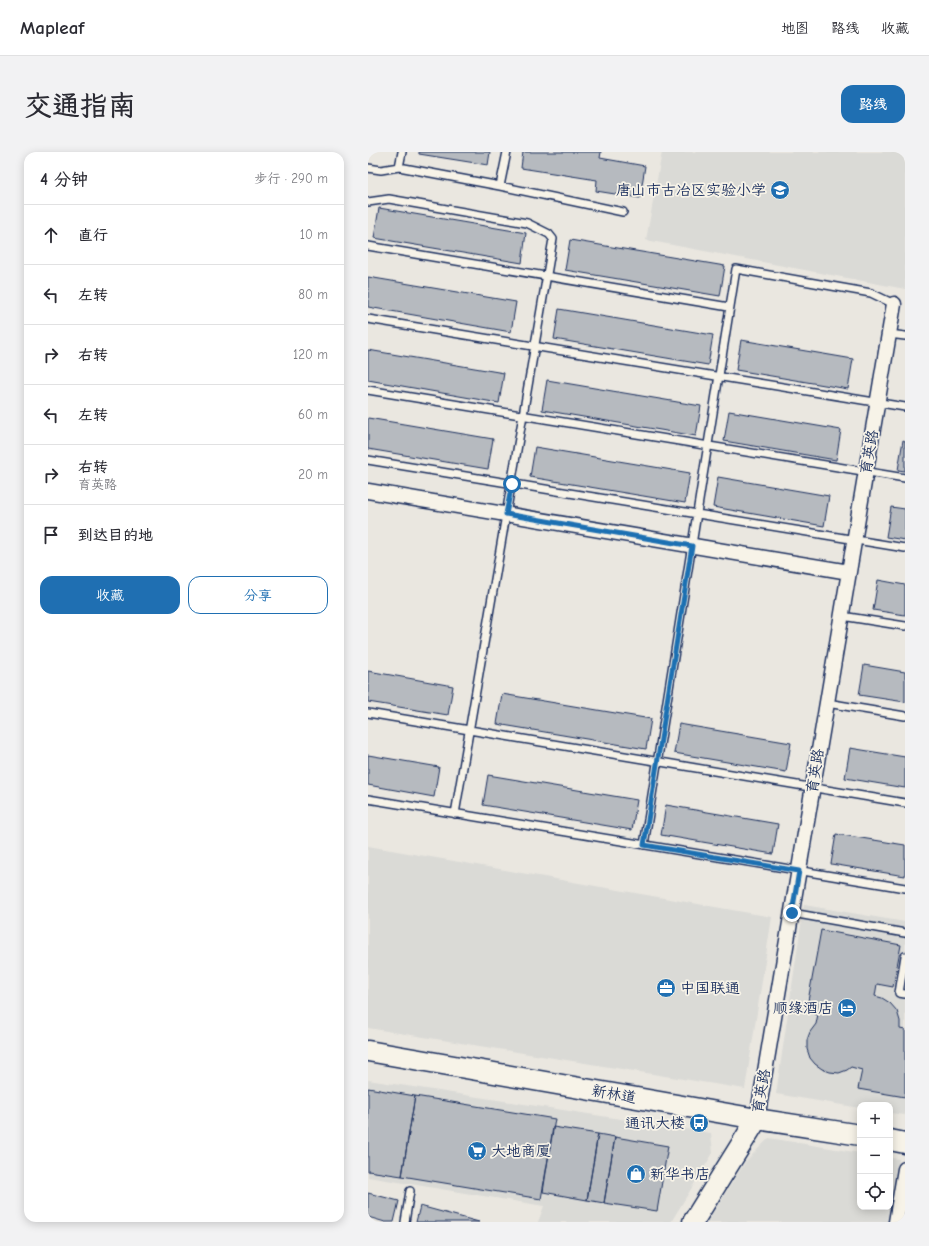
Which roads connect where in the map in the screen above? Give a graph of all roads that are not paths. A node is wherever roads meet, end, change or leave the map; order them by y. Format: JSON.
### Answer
{"nodes":[{"id":1,"x":402,"y":152,"type":"edge"},
{"id":2,"x":506,"y":152,"type":"edge"},
{"id":3,"x":399,"y":167,"type":"junction"},
{"id":4,"x":368,"y":168,"type":"edge"},
{"id":5,"x":500,"y":186,"type":"junction"},
{"id":6,"x":368,"y":202,"type":"edge"},
{"id":7,"x":623,"y":212,"type":"dead end"},
{"id":8,"x":368,"y":246,"type":"edge"},
{"id":9,"x":547,"y":276,"type":"junction"},
{"id":10,"x":894,"y":304,"type":"joint"},
{"id":11,"x":729,"y":307,"type":"junction"},
{"id":12,"x":368,"y":319,"type":"edge"},
{"id":13,"x":889,"y":334,"type":"junction"},
{"id":14,"x":905,"y":336,"type":"edge"},
{"id":15,"x":535,"y":346,"type":"junction"},
{"id":16,"x":718,"y":376,"type":"junction"},
{"id":17,"x":368,"y":390,"type":"edge"},
{"id":18,"x":878,"y":402,"type":"junction"},
{"id":19,"x":905,"y":407,"type":"edge"},
{"id":20,"x":523,"y":416,"type":"junction"},
{"id":21,"x":707,"y":446,"type":"junction"},
{"id":22,"x":368,"y":460,"type":"edge"},
{"id":23,"x":866,"y":472,"type":"junction"},
{"id":24,"x":905,"y":478,"type":"edge"},
{"id":25,"x":512,"y":484,"type":"junction"},
{"id":26,"x":368,"y":491,"type":"edge"},
{"id":27,"x":506,"y":514,"type":"junction"},
{"id":28,"x":697,"y":514,"type":"junction"},
{"id":29,"x":854,"y":540,"type":"junction"},
{"id":30,"x":692,"y":546,"type":"junction"},
{"id":31,"x":905,"y":548,"type":"edge"},
{"id":32,"x":849,"y":572,"type":"junction"},
{"id":33,"x":842,"y":616,"type":"junction"},
{"id":34,"x":905,"y":626,"type":"edge"},
{"id":35,"x":827,"y":703,"type":"junction"},
{"id":36,"x":368,"y":713,"type":"edge"},
{"id":37,"x":905,"y":716,"type":"edge"},
{"id":38,"x":470,"y":730,"type":"junction"},
{"id":39,"x":658,"y":762,"type":"junction"},
{"id":40,"x":813,"y":787,"type":"junction"},
{"id":41,"x":368,"y":799,"type":"edge"},
{"id":42,"x":905,"y":803,"type":"edge"},
{"id":43,"x":455,"y":814,"type":"junction"},
{"id":44,"x":644,"y":845,"type":"junction"},
{"id":45,"x":799,"y":871,"type":"junction"},
{"id":46,"x":905,"y":888,"type":"edge"},
{"id":47,"x":792,"y":913,"type":"junction"},
{"id":48,"x":905,"y":933,"type":"edge"},
{"id":49,"x":905,"y":956,"type":"edge"},
{"id":50,"x":905,"y":994,"type":"edge"},
{"id":51,"x":368,"y":1051,"type":"edge"},
{"id":52,"x":757,"y":1119,"type":"junction"},
{"id":53,"x":857,"y":1135,"type":"edge"},
{"id":54,"x":893,"y":1141,"type":"edge"},
{"id":55,"x":905,"y":1143,"type":"edge"},
{"id":56,"x":905,"y":1169,"type":"edge"},
{"id":57,"x":410,"y":1191,"type":"dead end"},
{"id":58,"x":405,"y":1222,"type":"edge"},
{"id":59,"x":693,"y":1222,"type":"edge"},
{"id":60,"x":896,"y":1222,"type":"edge"}],
"edges":[{"from":1,"to":3,"type":"lane"},
{"from":2,"to":5,"type":"lane"},
{"from":3,"to":4,"type":"lane"},
{"from":3,"to":5,"type":"lane"},
{"from":5,"to":7,"type":"lane"},
{"from":6,"to":9,"type":"lane"},
{"from":8,"to":9,"type":"lane"},
{"from":9,"to":11,"type":"lane"},
{"from":9,"to":15,"type":"lane"},
{"from":10,"to":11,"type":"lane"},
{"from":10,"to":13,"type":"street","name":"育英路"},
{"from":11,"to":16,"type":"lane"},
{"from":12,"to":15,"type":"lane"},
{"from":13,"to":14,"type":"lane"},
{"from":13,"to":18,"type":"street","name":"育英路"},
{"from":15,"to":16,"type":"lane"},
{"from":15,"to":20,"type":"lane"},
{"from":16,"to":18,"type":"lane"},
{"from":16,"to":21,"type":"lane"},
{"from":17,"to":20,"type":"lane"},
{"from":18,"to":19,"type":"lane"},
{"from":18,"to":23,"type":"street","name":"育英路"},
{"from":20,"to":21,"type":"lane"},
{"from":20,"to":25,"type":"lane"},
{"from":21,"to":23,"type":"lane"},
{"from":21,"to":28,"type":"lane"},
{"from":22,"to":25,"type":"lane"},
{"from":23,"to":24,"type":"lane"},
{"from":23,"to":29,"type":"street","name":"育英路"},
{"from":25,"to":27,"type":"lane"},
{"from":25,"to":28,"type":"lane"},
{"from":26,"to":27,"type":"street"},
{"from":27,"to":30,"type":"street"},
{"from":27,"to":38,"type":"lane"},
{"from":28,"to":29,"type":"lane"},
{"from":28,"to":30,"type":"lane"},
{"from":29,"to":31,"type":"lane"},
{"from":29,"to":32,"type":"street","name":"育英路"},
{"from":30,"to":32,"type":"street"},
{"from":30,"to":39,"type":"lane"},
{"from":32,"to":33,"type":"street","name":"育英路"},
{"from":33,"to":34,"type":"lane"},
{"from":33,"to":35,"type":"street","name":"育英路"},
{"from":35,"to":37,"type":"lane"},
{"from":35,"to":40,"type":"street","name":"育英路"},
{"from":36,"to":38,"type":"lane"},
{"from":38,"to":39,"type":"lane"},
{"from":38,"to":43,"type":"lane"},
{"from":39,"to":40,"type":"lane"},
{"from":39,"to":44,"type":"lane"},
{"from":40,"to":42,"type":"lane"},
{"from":40,"to":45,"type":"street","name":"育英路"},
{"from":41,"to":43,"type":"lane"},
{"from":43,"to":44,"type":"lane"},
{"from":44,"to":45,"type":"lane"},
{"from":45,"to":46,"type":"lane"},
{"from":45,"to":47,"type":"street","name":"育英路"},
{"from":47,"to":48,"type":"lane"},
{"from":47,"to":52,"type":"street","name":"育英路"},
{"from":49,"to":50,"type":"lane"},
{"from":51,"to":52,"type":"street","name":"新林道"},
{"from":52,"to":53,"type":"street","name":"新林道"},
{"from":52,"to":59,"type":"street","name":"育英路"},
{"from":54,"to":55,"type":"street"},
{"from":56,"to":60,"type":"street"},
{"from":57,"to":58,"type":"lane"}]}
